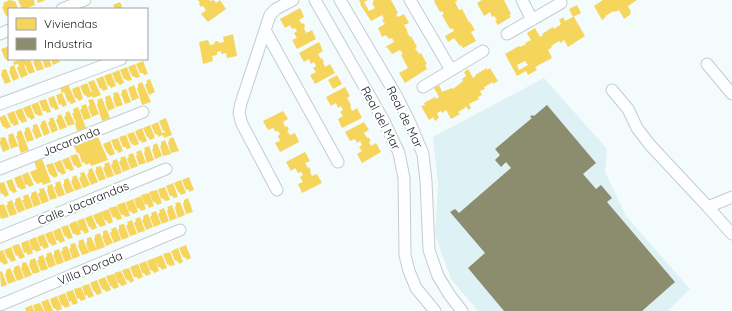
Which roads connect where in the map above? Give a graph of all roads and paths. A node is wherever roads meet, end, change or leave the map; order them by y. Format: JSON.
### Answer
{"nodes":[{"id":1,"x":85,"y":0,"type":"edge"},
{"id":2,"x":293,"y":0,"type":"edge"},
{"id":3,"x":315,"y":0,"type":"edge"},
{"id":4,"x":340,"y":0,"type":"edge"},
{"id":5,"x":410,"y":0,"type":"edge"},
{"id":6,"x":522,"y":0,"type":"edge"},
{"id":7,"x":561,"y":3,"type":"dead end"},
{"id":8,"x":65,"y":8,"type":"edge"},
{"id":9,"x":532,"y":20,"type":"junction"},
{"id":10,"x":264,"y":30,"type":"junction"},
{"id":11,"x":507,"y":34,"type":"dead end"},
{"id":12,"x":483,"y":52,"type":"dead end"},
{"id":13,"x":118,"y":60,"type":"edge"},
{"id":14,"x":708,"y":64,"type":"dead end"},
{"id":15,"x":451,"y":70,"type":"junction"},
{"id":16,"x":423,"y":87,"type":"dead end"},
{"id":17,"x":612,"y":90,"type":"dead end"},
{"id":18,"x":732,"y":94,"type":"edge"},
{"id":19,"x":0,"y":104,"type":"edge"},
{"id":20,"x":143,"y":112,"type":"dead end"},
{"id":21,"x":338,"y":162,"type":"dead end"},
{"id":22,"x":0,"y":169,"type":"edge"},
{"id":23,"x":166,"y":169,"type":"dead end"},
{"id":24,"x":277,"y":190,"type":"dead end"},
{"id":25,"x":732,"y":197,"type":"edge"},
{"id":26,"x":708,"y":207,"type":"junction"},
{"id":27,"x":180,"y":230,"type":"dead end"},
{"id":28,"x":732,"y":234,"type":"edge"},
{"id":29,"x":0,"y":237,"type":"edge"},
{"id":30,"x":0,"y":305,"type":"edge"},
{"id":31,"x":435,"y":311,"type":"edge"},
{"id":32,"x":462,"y":311,"type":"edge"}],
"edges":[{"from":1,"to":8,"type":"street"},
{"from":2,"to":10,"type":"street"},
{"from":3,"to":31,"type":"street","name":"Real del Mar"},
{"from":4,"to":32,"type":"street","name":"Real de Mar"},
{"from":5,"to":15,"type":"street"},
{"from":6,"to":9,"type":"street"},
{"from":7,"to":9,"type":"street"},
{"from":9,"to":11,"type":"street"},
{"from":10,"to":21,"type":"street"},
{"from":10,"to":24,"type":"street"},
{"from":12,"to":15,"type":"street"},
{"from":13,"to":19,"type":"street"},
{"from":14,"to":18,"type":"street"},
{"from":15,"to":16,"type":"street"},
{"from":17,"to":26,"type":"street"},
{"from":20,"to":22,"type":"street","name":"Jacaranda"},
{"from":23,"to":29,"type":"street","name":"Calle Jacarandas"},
{"from":25,"to":26,"type":"street"},
{"from":26,"to":28,"type":"street"},
{"from":27,"to":30,"type":"street","name":"Villa Dorada"}]}
